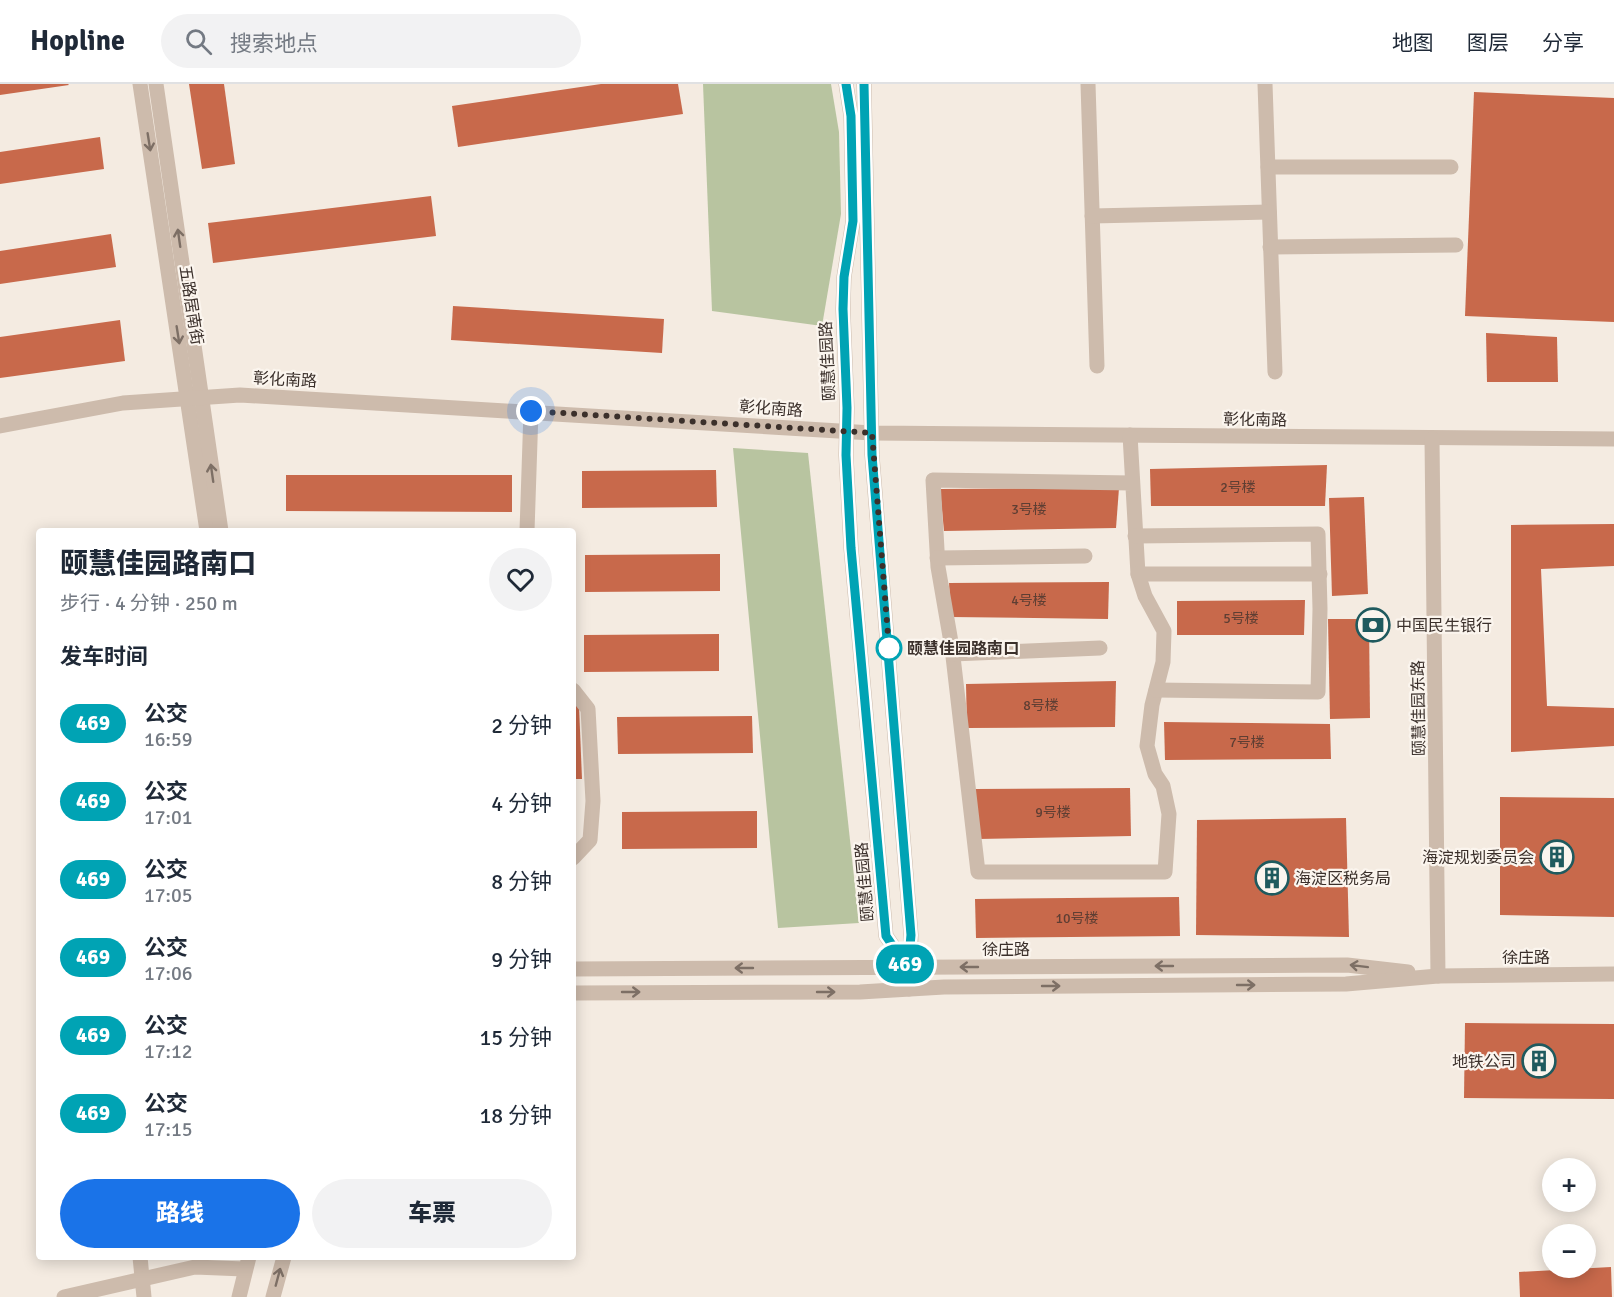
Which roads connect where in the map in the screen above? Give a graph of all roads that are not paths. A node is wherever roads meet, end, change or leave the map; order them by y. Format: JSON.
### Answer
{"nodes":[{"id":1,"x":140,"y":84,"type":"edge"},
{"id":2,"x":156,"y":84,"type":"edge"},
{"id":3,"x":846,"y":84,"type":"edge"},
{"id":4,"x":864,"y":84,"type":"edge"},
{"id":5,"x":1088,"y":84,"type":"edge"},
{"id":6,"x":1265,"y":84,"type":"edge"},
{"id":7,"x":1268,"y":167,"type":"junction"},
{"id":8,"x":1451,"y":167,"type":"dead end"},
{"id":9,"x":1269,"y":212,"type":"junction"},
{"id":10,"x":1092,"y":216,"type":"junction"},
{"id":11,"x":1456,"y":245,"type":"dead end"},
{"id":12,"x":1270,"y":247,"type":"junction"},
{"id":13,"x":1097,"y":366,"type":"dead end"},
{"id":14,"x":1275,"y":372,"type":"dead end"},
{"id":15,"x":201,"y":396,"type":"junction"},
{"id":16,"x":531,"y":411,"type":"junction"},
{"id":17,"x":0,"y":426,"type":"edge"},
{"id":18,"x":872,"y":433,"type":"junction"},
{"id":19,"x":1130,"y":435,"type":"junction"},
{"id":20,"x":1432,"y":439,"type":"junction"},
{"id":21,"x":1614,"y":439,"type":"edge"},
{"id":22,"x":1132,"y":483,"type":"junction"},
{"id":23,"x":207,"y":528,"type":"edge"},
{"id":24,"x":220,"y":528,"type":"edge"},
{"id":25,"x":527,"y":528,"type":"edge"},
{"id":26,"x":1135,"y":536,"type":"junction"},
{"id":27,"x":1085,"y":556,"type":"dead end"},
{"id":28,"x":937,"y":558,"type":"junction"},
{"id":29,"x":1138,"y":574,"type":"junction"},
{"id":30,"x":1320,"y":574,"type":"junction"},
{"id":31,"x":1100,"y":648,"type":"dead end"},
{"id":32,"x":953,"y":654,"type":"junction"},
{"id":33,"x":1156,"y":690,"type":"junction"},
{"id":34,"x":576,"y":694,"type":"edge"},
{"id":35,"x":576,"y":855,"type":"edge"},
{"id":36,"x":908,"y":968,"type":"junction"},
{"id":37,"x":576,"y":969,"type":"edge"},
{"id":38,"x":1614,"y":975,"type":"edge"},
{"id":39,"x":1438,"y":976,"type":"junction"},
{"id":40,"x":909,"y":989,"type":"junction"},
{"id":41,"x":576,"y":993,"type":"edge"},
{"id":42,"x":140,"y":1260,"type":"edge"},
{"id":43,"x":283,"y":1260,"type":"edge"},
{"id":44,"x":247,"y":1263,"type":"edge"},
{"id":45,"x":142,"y":1278,"type":"junction"},
{"id":46,"x":64,"y":1297,"type":"edge"},
{"id":47,"x":144,"y":1297,"type":"edge"},
{"id":48,"x":239,"y":1297,"type":"edge"},
{"id":49,"x":273,"y":1297,"type":"edge"}],
"edges":[{"from":1,"to":23,"type":"street","name":"五路居南街","one_way":true},
{"from":15,"to":2,"type":"street","name":"五路居南街","one_way":true},
{"from":3,"to":36,"type":"street","name":"颐慧佳园路"},
{"from":4,"to":18,"type":"street"},
{"from":5,"to":10,"type":"street"},
{"from":6,"to":7,"type":"street"},
{"from":7,"to":8,"type":"street"},
{"from":7,"to":9,"type":"street"},
{"from":9,"to":10,"type":"street"},
{"from":9,"to":12,"type":"street"},
{"from":10,"to":13,"type":"street"},
{"from":11,"to":12,"type":"street"},
{"from":12,"to":14,"type":"street"},
{"from":15,"to":16,"type":"street","name":"彰化南路"},
{"from":15,"to":17,"type":"street","name":"彰化南路"},
{"from":24,"to":15,"type":"street","name":"五路居南街","one_way":true},
{"from":16,"to":18,"type":"street","name":"彰化南路"},
{"from":16,"to":25,"type":"street"},
{"from":18,"to":19,"type":"street","name":"彰化南路"},
{"from":18,"to":36,"type":"street"},
{"from":19,"to":20,"type":"street","name":"彰化南路"},
{"from":19,"to":22,"type":"street"},
{"from":20,"to":21,"type":"street","name":"彰化南路"},
{"from":20,"to":39,"type":"street","name":"颐慧佳园东路"},
{"from":22,"to":26,"type":"street"},
{"from":22,"to":28,"type":"street"},
{"from":26,"to":29,"type":"street"},
{"from":26,"to":30,"type":"street"},
{"from":27,"to":28,"type":"street"},
{"from":28,"to":32,"type":"street"},
{"from":29,"to":30,"type":"street"},
{"from":29,"to":33,"type":"street"},
{"from":30,"to":33,"type":"street"},
{"from":31,"to":32,"type":"street"},
{"from":32,"to":33,"type":"street"},
{"from":34,"to":35,"type":"street"},
{"from":36,"to":37,"type":"street","name":"徐庄路","one_way":true},
{"from":39,"to":36,"type":"street","name":"徐庄路","one_way":true},
{"from":36,"to":40,"type":"street"},
{"from":38,"to":39,"type":"street","name":"徐庄路"},
{"from":40,"to":39,"type":"street","name":"徐庄路","one_way":true},
{"from":41,"to":40,"type":"street","name":"徐庄路","one_way":true},
{"from":42,"to":45,"type":"street"},
{"from":49,"to":43,"type":"street","one_way":true},
{"from":44,"to":45,"type":"street"},
{"from":44,"to":48,"type":"street"},
{"from":45,"to":46,"type":"street"},
{"from":45,"to":47,"type":"street"}]}
